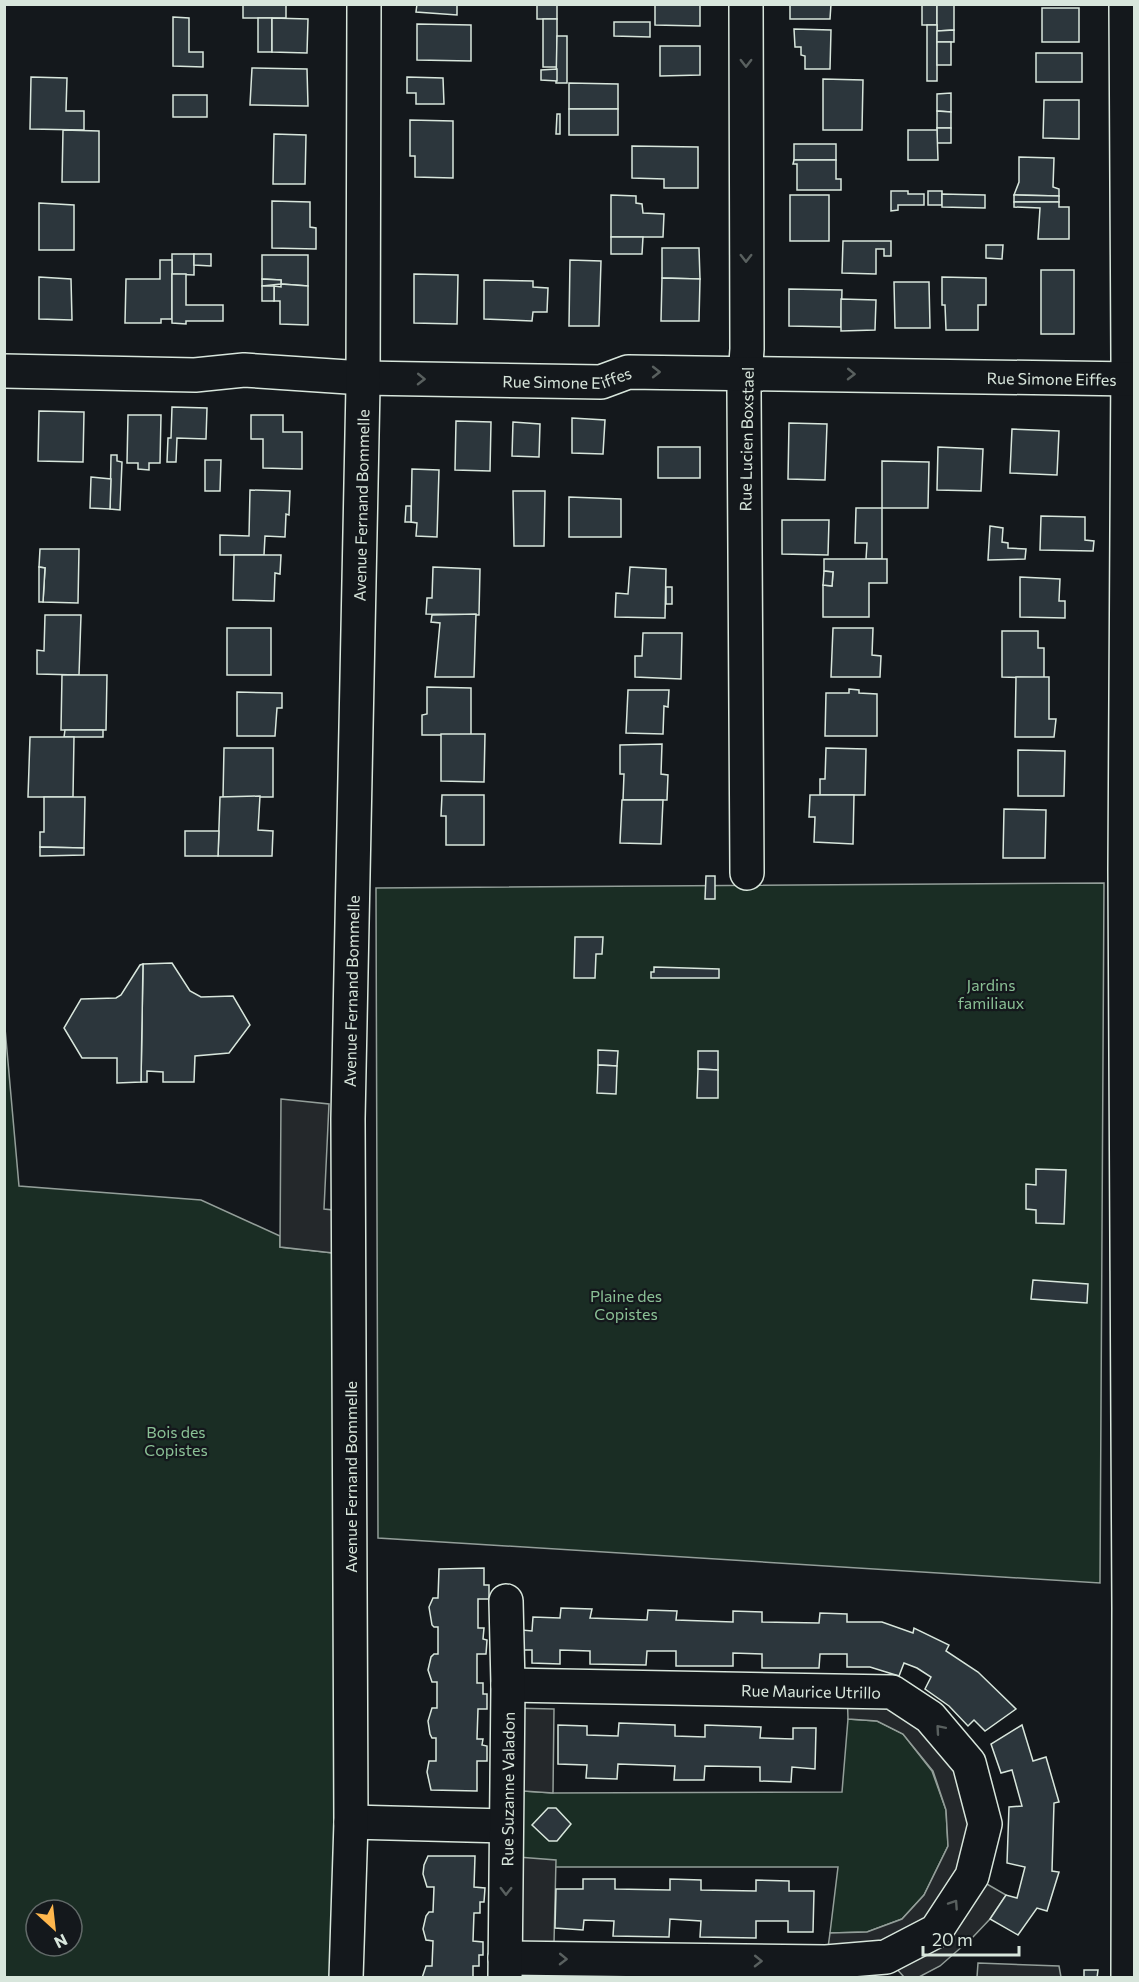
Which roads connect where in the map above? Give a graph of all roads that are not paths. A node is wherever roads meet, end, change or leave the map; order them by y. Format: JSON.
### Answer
{"nodes":[{"id":1,"x":364,"y":4,"type":"edge"},
{"id":2,"x":746,"y":4,"type":"edge"},
{"id":3,"x":1126,"y":4,"type":"edge"},
{"id":4,"x":4,"y":371,"type":"edge"},
{"id":5,"x":746,"y":373,"type":"junction"},
{"id":6,"x":363,"y":378,"type":"junction"},
{"id":7,"x":1131,"y":379,"type":"edge"},
{"id":8,"x":1130,"y":768,"type":"edge"},
{"id":9,"x":747,"y":873,"type":"dead end"},
{"id":10,"x":1130,"y":1064,"type":"edge"},
{"id":11,"x":506,"y":1601,"type":"dead end"},
{"id":12,"x":1132,"y":1608,"type":"edge"},
{"id":13,"x":508,"y":1685,"type":"junction"},
{"id":14,"x":351,"y":1822,"type":"junction"},
{"id":15,"x":506,"y":1826,"type":"junction"},
{"id":16,"x":505,"y":1968,"type":"edge"},
{"id":17,"x":826,"y":1970,"type":"edge"},
{"id":18,"x":346,"y":1977,"type":"edge"},
{"id":19,"x":1128,"y":1977,"type":"edge"}],
"edges":[{"from":1,"to":6,"type":"street","name":"Avenue Fernand Bommelle"},
{"from":2,"to":5,"type":"street","name":"Rue Lucien Boxstael","one_way":true},
{"from":3,"to":7,"type":"street"},
{"from":4,"to":6,"type":"street","name":"Rue Simone Eiffes"},
{"from":6,"to":5,"type":"street","name":"Rue Simone Eiffes","one_way":true},
{"from":5,"to":7,"type":"street","name":"Rue Simone Eiffes","one_way":true},
{"from":5,"to":9,"type":"street","name":"Rue Lucien Boxstael"},
{"from":6,"to":14,"type":"street","name":"Avenue Fernand Bommelle"},
{"from":7,"to":8,"type":"street"},
{"from":8,"to":10,"type":"street"},
{"from":10,"to":12,"type":"street"},
{"from":11,"to":13,"type":"street","name":"Rue Suzanne Valadon"},
{"from":12,"to":19,"type":"street"},
{"from":13,"to":15,"type":"street","name":"Rue Suzanne Valadon"},
{"from":17,"to":13,"type":"street","name":"Rue Maurice Utrillo","one_way":true},
{"from":14,"to":15,"type":"street"},
{"from":14,"to":18,"type":"street","name":"Avenue Fernand Bommelle"},
{"from":15,"to":16,"type":"street","name":"Rue Suzanne Valadon","one_way":true},
{"from":16,"to":17,"type":"street","name":"Rue Maurice Utrillo","one_way":true}]}
